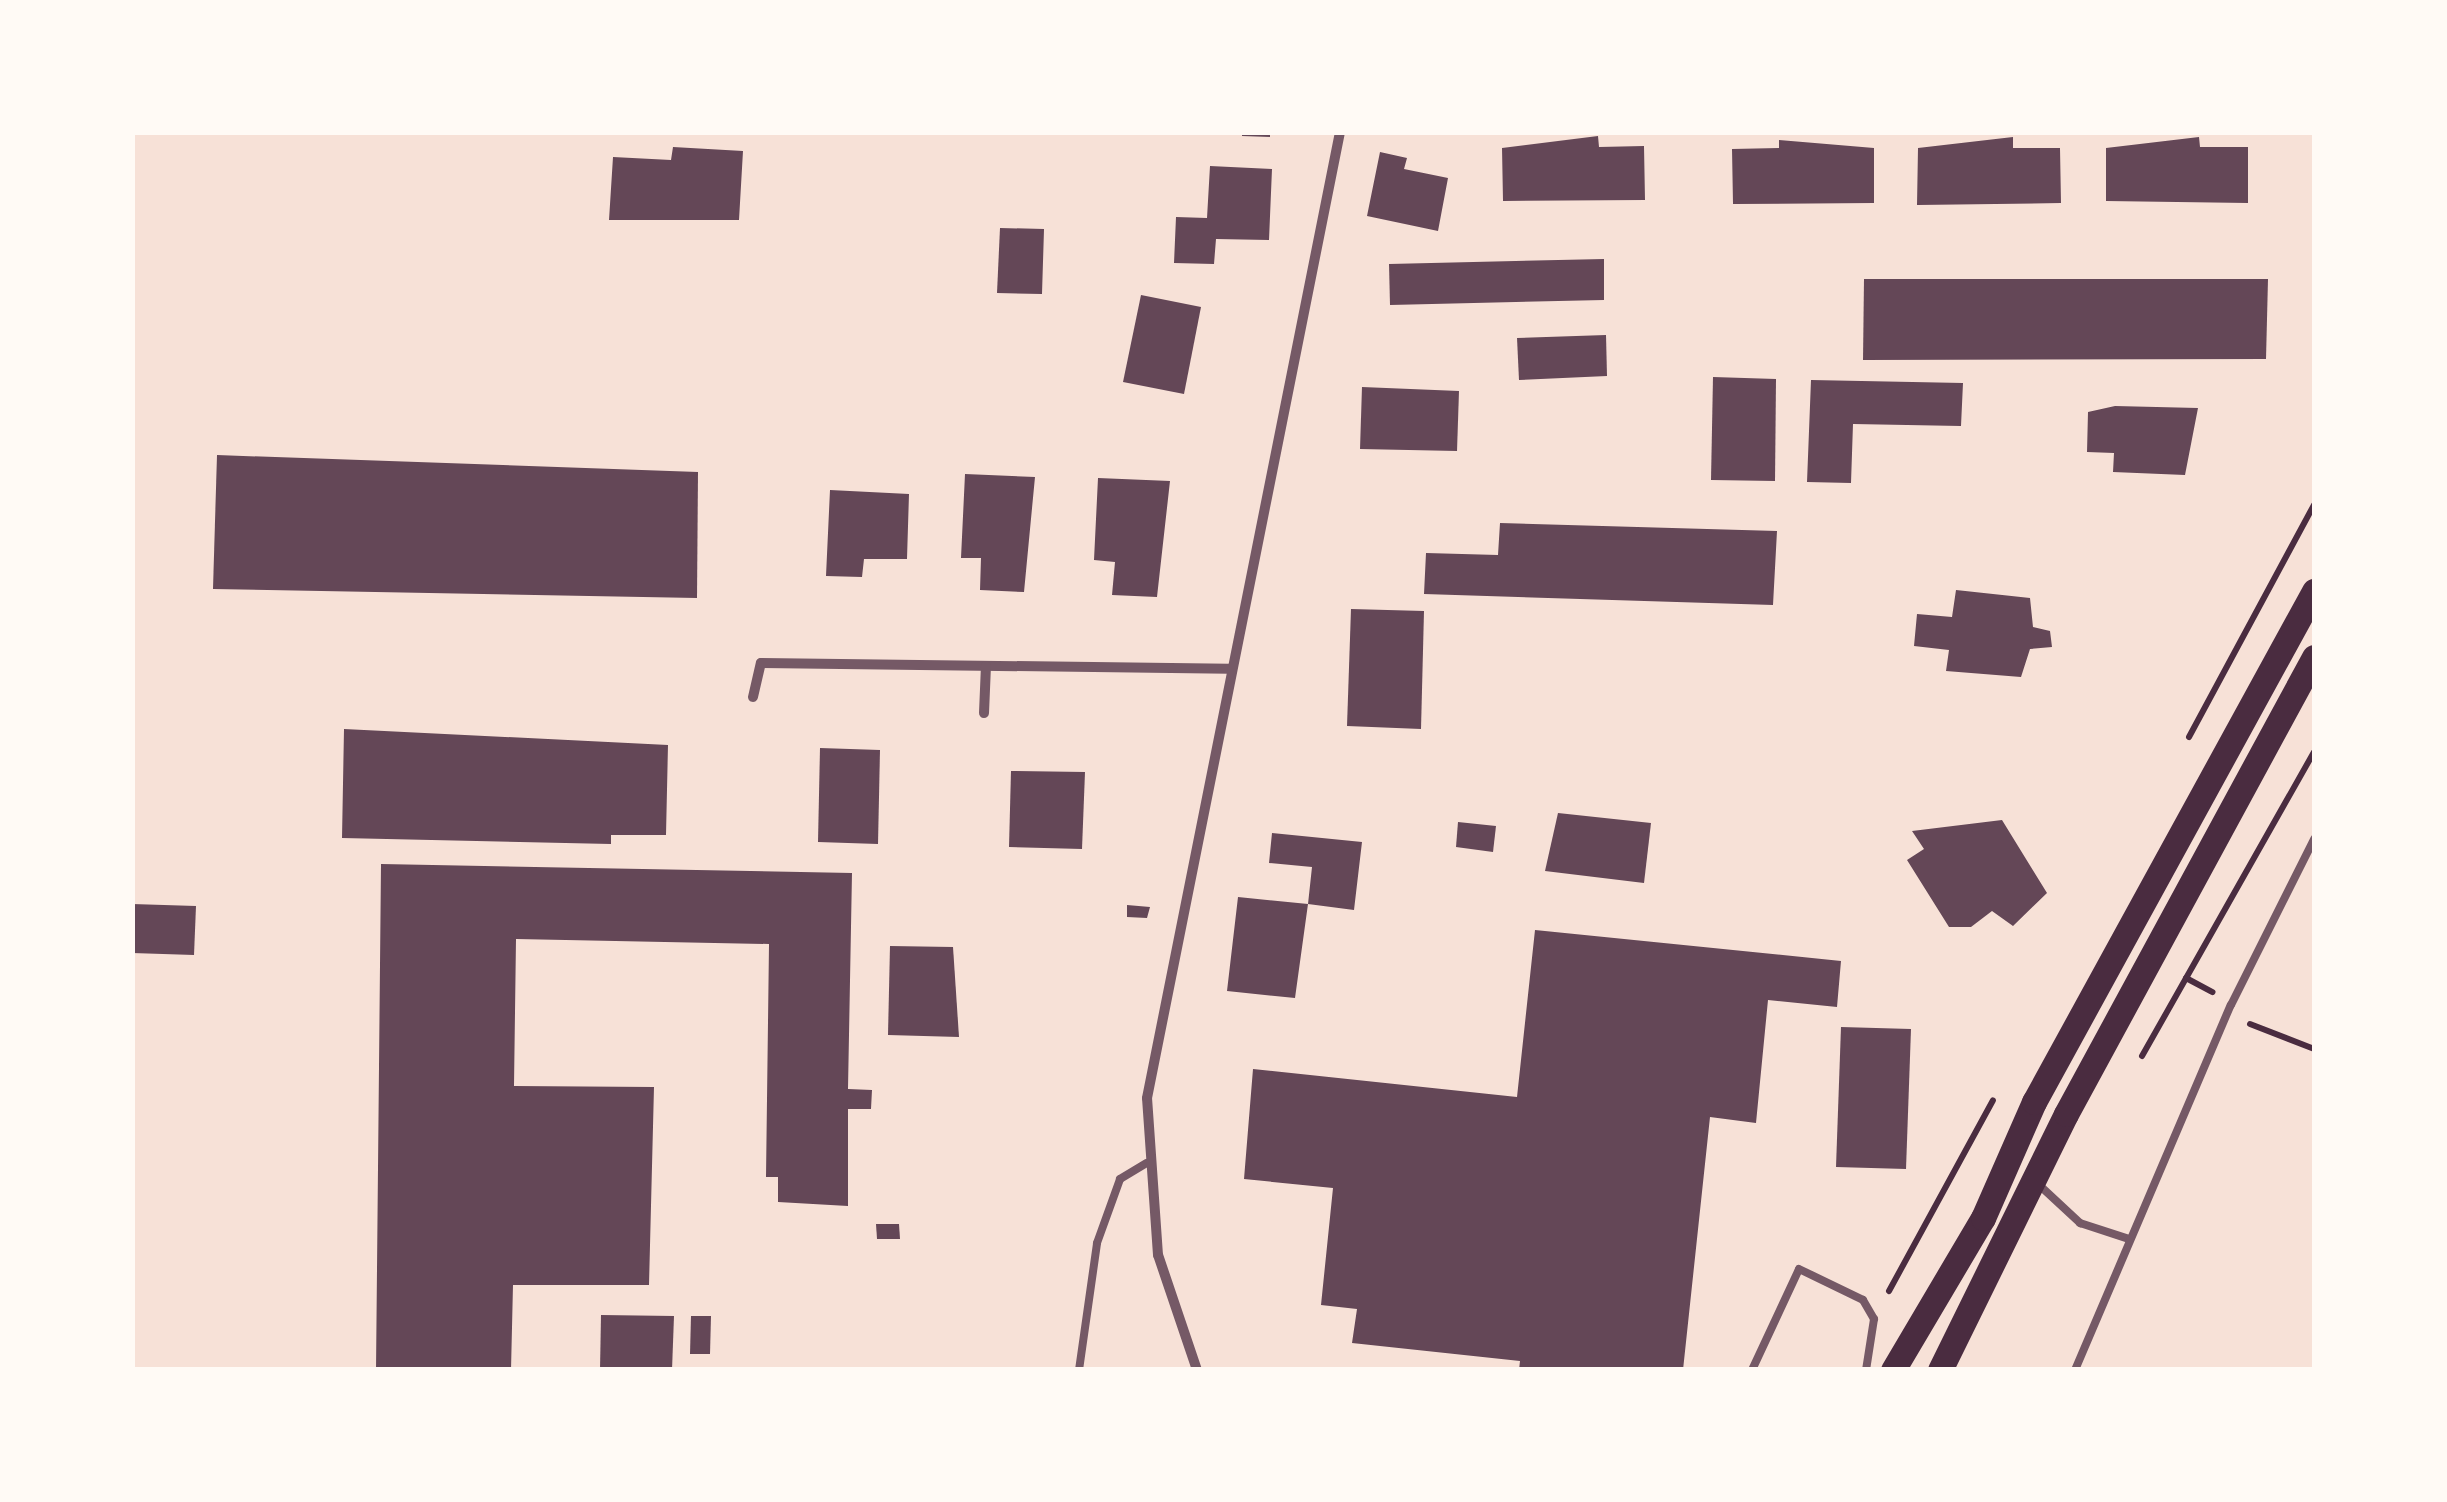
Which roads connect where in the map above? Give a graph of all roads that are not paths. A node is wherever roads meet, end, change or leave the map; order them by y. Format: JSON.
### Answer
{"nodes":[{"id":1,"x":1340,"y":132,"type":"edge"},
{"id":2,"x":2314,"y":591,"type":"edge"},
{"id":3,"x":2314,"y":657,"type":"edge"},
{"id":4,"x":986,"y":666,"type":"junction"},
{"id":5,"x":1229,"y":669,"type":"junction"},
{"id":6,"x":753,"y":697,"type":"dead end"},
{"id":7,"x":984,"y":712,"type":"dead end"},
{"id":8,"x":2314,"y":839,"type":"edge"},
{"id":9,"x":1148,"y":1163,"type":"junction"},
{"id":10,"x":2037,"y":1183,"type":"junction"},
{"id":11,"x":2128,"y":1239,"type":"junction"},
{"id":12,"x":1079,"y":1370,"type":"edge"},
{"id":13,"x":1197,"y":1370,"type":"edge"},
{"id":14,"x":1752,"y":1370,"type":"edge"},
{"id":15,"x":1866,"y":1370,"type":"edge"},
{"id":16,"x":1893,"y":1370,"type":"edge"},
{"id":17,"x":1940,"y":1370,"type":"edge"},
{"id":18,"x":2075,"y":1370,"type":"edge"}],
"edges":[{"from":1,"to":5,"type":"street"},
{"from":2,"to":16,"type":"main road"},
{"from":3,"to":10,"type":"main road"},
{"from":4,"to":5,"type":"street"},
{"from":4,"to":6,"type":"street"},
{"from":4,"to":7,"type":"street"},
{"from":5,"to":9,"type":"street"},
{"from":8,"to":11,"type":"lane"},
{"from":9,"to":12,"type":"lane"},
{"from":9,"to":13,"type":"street"},
{"from":10,"to":11,"type":"lane"},
{"from":10,"to":17,"type":"main road"},
{"from":11,"to":18,"type":"lane"},
{"from":14,"to":15,"type":"lane"}]}
